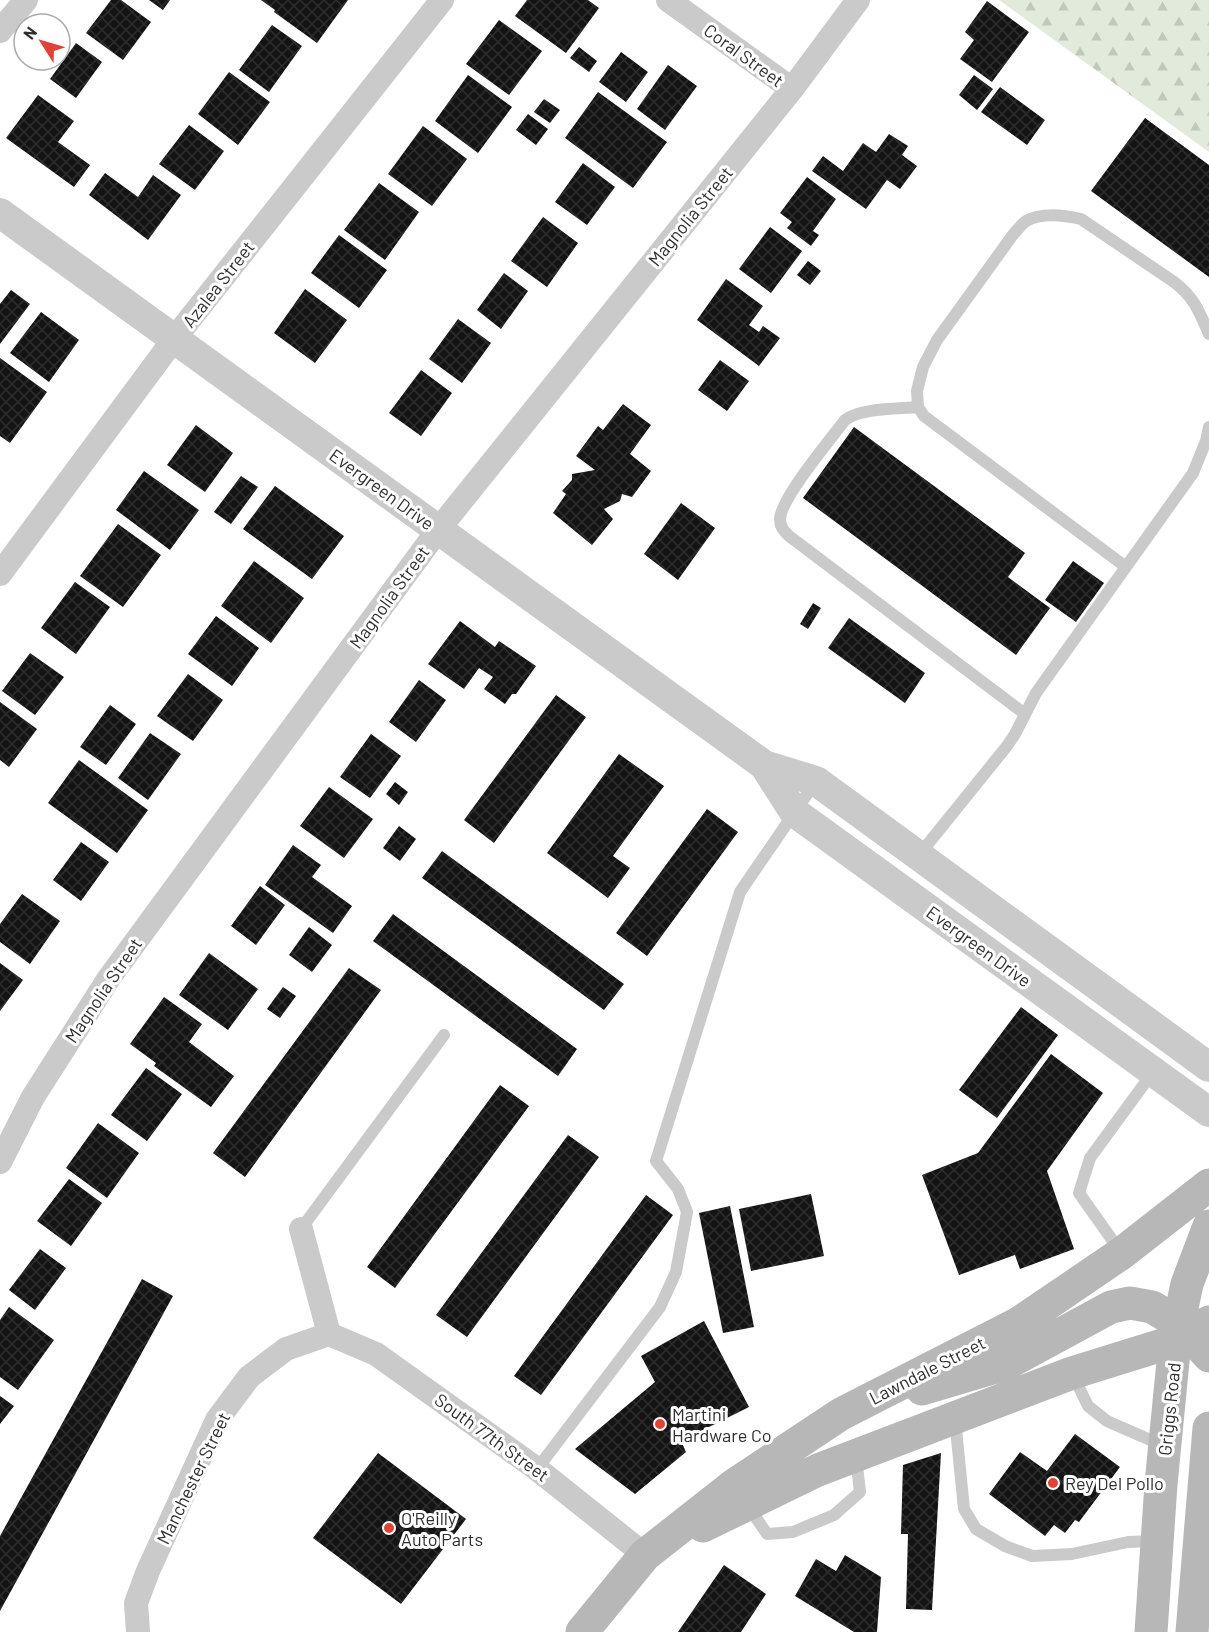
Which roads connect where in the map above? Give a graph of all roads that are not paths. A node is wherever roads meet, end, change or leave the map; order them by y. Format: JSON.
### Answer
{"nodes":[{"id":1,"x":26,"y":0,"type":"edge"},
{"id":2,"x":442,"y":0,"type":"edge"},
{"id":3,"x":668,"y":0,"type":"edge"},
{"id":4,"x":858,"y":0,"type":"edge"},
{"id":5,"x":0,"y":31,"type":"edge"},
{"id":6,"x":792,"y":89,"type":"junction"},
{"id":7,"x":0,"y":213,"type":"edge"},
{"id":8,"x":1209,"y":334,"type":"edge"},
{"id":9,"x":174,"y":339,"type":"junction"},
{"id":10,"x":918,"y":406,"type":"junction"},
{"id":11,"x":1209,"y":427,"type":"edge"},
{"id":12,"x":438,"y":530,"type":"junction"},
{"id":13,"x":1126,"y":567,"type":"junction"},
{"id":14,"x":0,"y":574,"type":"edge"},
{"id":15,"x":1025,"y":714,"type":"junction"},
{"id":16,"x":764,"y":765,"type":"junction"},
{"id":17,"x":816,"y":781,"type":"junction"},
{"id":18,"x":794,"y":812,"type":"junction"},
{"id":19,"x":919,"y":856,"type":"junction"},
{"id":20,"x":895,"y":885,"type":"junction"},
{"id":21,"x":444,"y":1035,"type":"dead end"},
{"id":22,"x":1209,"y":1067,"type":"edge"},
{"id":23,"x":1153,"y":1072,"type":"junction"},
{"id":24,"x":1209,"y":1112,"type":"edge"},
{"id":25,"x":0,"y":1162,"type":"edge"},
{"id":26,"x":1209,"y":1185,"type":"edge"},
{"id":27,"x":1209,"y":1226,"type":"edge"},
{"id":28,"x":302,"y":1229,"type":"joint"},
{"id":29,"x":1122,"y":1253,"type":"junction"},
{"id":30,"x":329,"y":1334,"type":"junction"},
{"id":31,"x":1192,"y":1335,"type":"edge"},
{"id":32,"x":1072,"y":1373,"type":"junction"},
{"id":33,"x":841,"y":1414,"type":"junction"},
{"id":34,"x":955,"y":1418,"type":"junction"},
{"id":35,"x":1209,"y":1428,"type":"edge"},
{"id":36,"x":1165,"y":1446,"type":"junction"},
{"id":37,"x":856,"y":1455,"type":"junction"},
{"id":38,"x":537,"y":1469,"type":"junction"},
{"id":39,"x":748,"y":1504,"type":"junction"},
{"id":40,"x":1157,"y":1540,"type":"junction"},
{"id":41,"x":645,"y":1555,"type":"junction"},
{"id":42,"x":138,"y":1632,"type":"edge"},
{"id":43,"x":582,"y":1632,"type":"edge"},
{"id":44,"x":1151,"y":1632,"type":"edge"},
{"id":45,"x":1192,"y":1632,"type":"edge"}],
"edges":[{"from":1,"to":5,"type":"street"},
{"from":2,"to":9,"type":"street","name":"Azalea Street"},
{"from":3,"to":6,"type":"street","name":"Coral Street"},
{"from":4,"to":6,"type":"street","name":"Magnolia Street"},
{"from":6,"to":12,"type":"street","name":"Magnolia Street"},
{"from":7,"to":9,"type":"street","name":"Evergreen Drive"},
{"from":8,"to":10,"type":"lane"},
{"from":9,"to":12,"type":"street","name":"Evergreen Drive"},
{"from":9,"to":14,"type":"street","name":"Azalea Street"},
{"from":10,"to":13,"type":"lane"},
{"from":10,"to":15,"type":"lane"},
{"from":11,"to":13,"type":"lane"},
{"from":12,"to":16,"type":"street","name":"Evergreen Drive"},
{"from":12,"to":25,"type":"street","name":"Magnolia Street"},
{"from":13,"to":15,"type":"lane"},
{"from":15,"to":19,"type":"lane"},
{"from":16,"to":17,"type":"street","name":"Evergreen Drive"},
{"from":16,"to":18,"type":"street","name":"Evergreen Drive"},
{"from":17,"to":18,"type":"lane"},
{"from":17,"to":19,"type":"street","name":"Evergreen Drive"},
{"from":18,"to":20,"type":"street","name":"Evergreen Drive"},
{"from":18,"to":38,"type":"lane"},
{"from":19,"to":20,"type":"street"},
{"from":19,"to":22,"type":"street","name":"Evergreen Drive"},
{"from":20,"to":23,"type":"street","name":"Evergreen Drive"},
{"from":21,"to":28,"type":"lane"},
{"from":23,"to":24,"type":"street","name":"Evergreen Drive"},
{"from":23,"to":29,"type":"lane"},
{"from":26,"to":29,"type":"main road","name":"Lawndale Street"},
{"from":27,"to":31,"type":"main road","name":"Griggs Road"},
{"from":28,"to":30,"type":"street"},
{"from":29,"to":33,"type":"main road","name":"Lawndale Street"},
{"from":30,"to":38,"type":"street","name":"South 77th Street"},
{"from":30,"to":42,"type":"street","name":"Manchester Street"},
{"from":31,"to":32,"type":"main road","name":"Lawndale Street"},
{"from":31,"to":33,"type":"main road"},
{"from":31,"to":36,"type":"main road","name":"Griggs Road"},
{"from":32,"to":34,"type":"main road","name":"Lawndale Street"},
{"from":32,"to":36,"type":"lane"},
{"from":33,"to":41,"type":"main road","name":"Lawndale Street"},
{"from":34,"to":37,"type":"main road","name":"Lawndale Street"},
{"from":34,"to":40,"type":"lane"},
{"from":35,"to":45,"type":"main road"},
{"from":36,"to":40,"type":"main road","name":"Griggs Road"},
{"from":37,"to":39,"type":"main road","name":"Lawndale Street"},
{"from":37,"to":39,"type":"lane"},
{"from":38,"to":41,"type":"street","name":"South 77th Street"},
{"from":39,"to":41,"type":"main road","name":"Lawndale Street"},
{"from":40,"to":44,"type":"main road","name":"Griggs Road"},
{"from":41,"to":43,"type":"main road","name":"Lawndale Street"}]}
